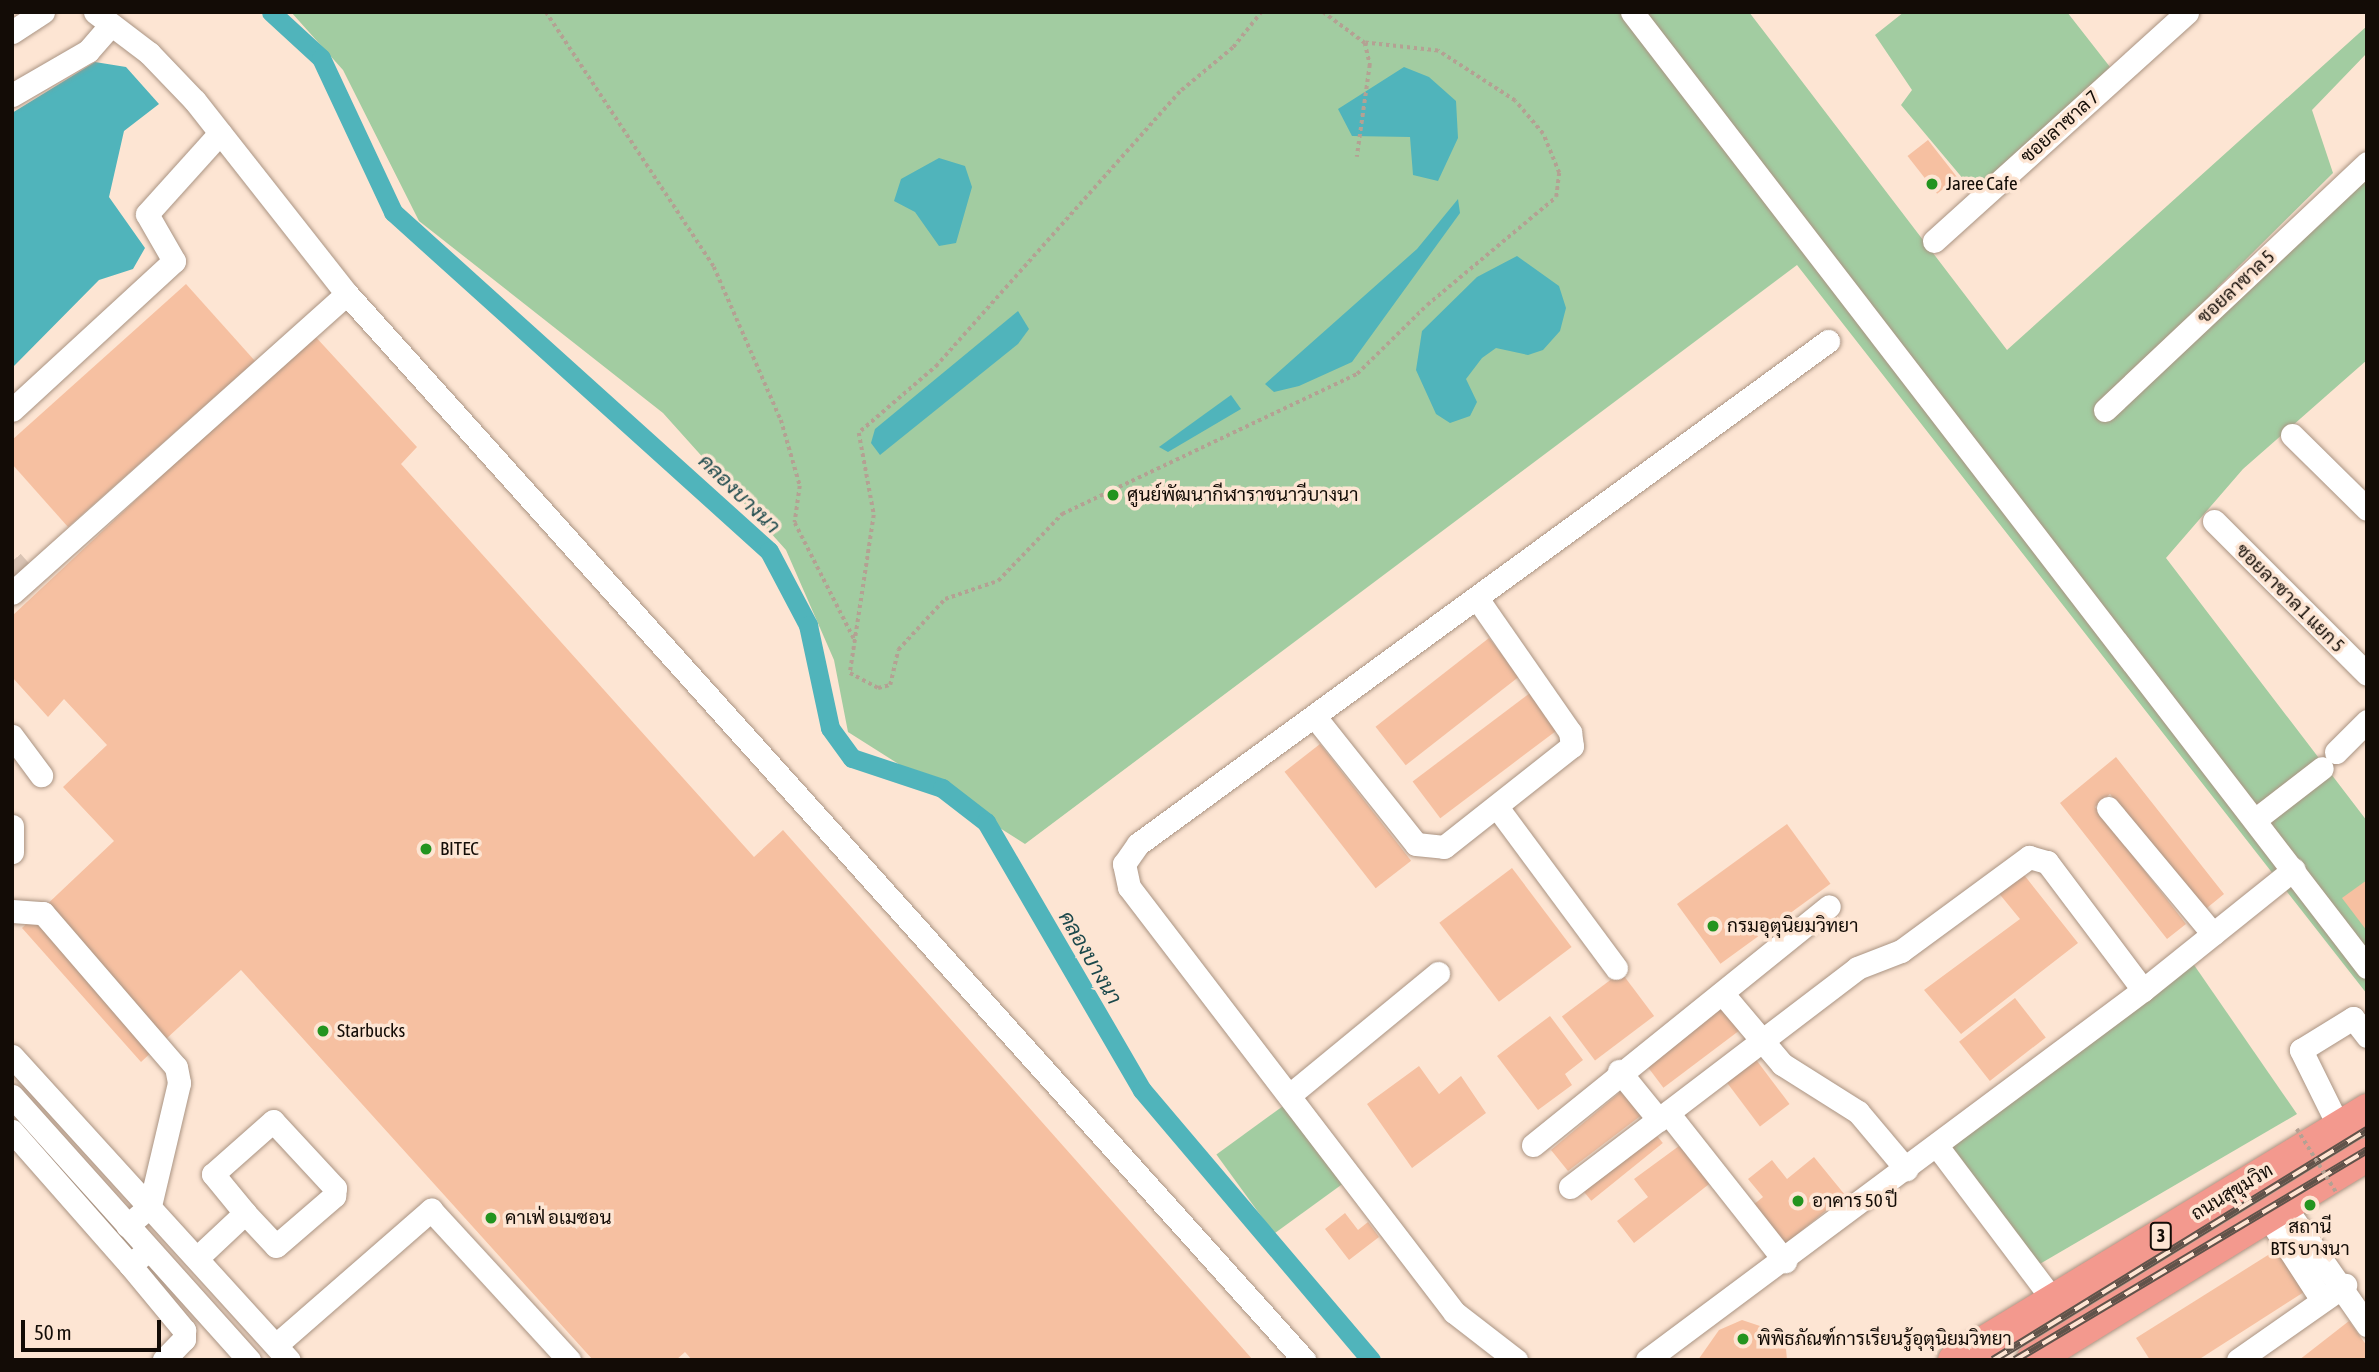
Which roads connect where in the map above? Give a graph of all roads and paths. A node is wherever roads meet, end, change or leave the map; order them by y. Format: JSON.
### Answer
{"nodes":[{"id":1,"x":43,"y":12,"type":"edge"},
{"id":2,"x":547,"y":12,"type":"edge"},
{"id":3,"x":1262,"y":12,"type":"edge"},
{"id":4,"x":1323,"y":12,"type":"edge"},
{"id":5,"x":1632,"y":12,"type":"edge"},
{"id":6,"x":2186,"y":12,"type":"edge"},
{"id":7,"x":103,"y":19,"type":"edge"},
{"id":8,"x":12,"y":32,"type":"edge"},
{"id":9,"x":1365,"y":43,"type":"junction"},
{"id":10,"x":12,"y":95,"type":"edge"},
{"id":11,"x":220,"y":133,"type":"junction"},
{"id":12,"x":1357,"y":157,"type":"dead end"},
{"id":13,"x":2367,"y":163,"type":"edge"},
{"id":14,"x":1934,"y":241,"type":"dead end"},
{"id":15,"x":347,"y":294,"type":"junction"},
{"id":16,"x":1828,"y":341,"type":"dead end"},
{"id":17,"x":12,"y":410,"type":"edge"},
{"id":18,"x":2105,"y":410,"type":"dead end"},
{"id":19,"x":2292,"y":435,"type":"dead end"},
{"id":20,"x":2367,"y":509,"type":"edge"},
{"id":21,"x":2214,"y":522,"type":"dead end"},
{"id":22,"x":12,"y":593,"type":"edge"},
{"id":23,"x":1477,"y":598,"type":"junction"},
{"id":24,"x":856,"y":643,"type":"junction"},
{"id":25,"x":2367,"y":674,"type":"edge"},
{"id":26,"x":1315,"y":717,"type":"junction"},
{"id":27,"x":2367,"y":722,"type":"edge"},
{"id":28,"x":12,"y":736,"type":"edge"},
{"id":29,"x":41,"y":775,"type":"dead end"},
{"id":30,"x":1497,"y":807,"type":"junction"},
{"id":31,"x":2108,"y":808,"type":"dead end"},
{"id":32,"x":2256,"y":819,"type":"junction"},
{"id":33,"x":12,"y":826,"type":"edge"},
{"id":34,"x":12,"y":852,"type":"edge"},
{"id":35,"x":2294,"y":869,"type":"junction"},
{"id":36,"x":1829,"y":906,"type":"dead end"},
{"id":37,"x":12,"y":911,"type":"edge"},
{"id":38,"x":2213,"y":934,"type":"junction"},
{"id":39,"x":2367,"y":967,"type":"edge"},
{"id":40,"x":1616,"y":968,"type":"dead end"},
{"id":41,"x":1438,"y":973,"type":"dead end"},
{"id":42,"x":2143,"y":990,"type":"junction"},
{"id":43,"x":1722,"y":993,"type":"junction"},
{"id":44,"x":2367,"y":1036,"type":"edge"},
{"id":45,"x":1763,"y":1040,"type":"junction"},
{"id":46,"x":12,"y":1056,"type":"edge"},
{"id":47,"x":1619,"y":1071,"type":"junction"},
{"id":48,"x":1292,"y":1093,"type":"junction"},
{"id":49,"x":13,"y":1098,"type":"edge"},
{"id":50,"x":2367,"y":1110,"type":"edge"},
{"id":51,"x":1664,"y":1116,"type":"junction"},
{"id":52,"x":2339,"y":1127,"type":"junction"},
{"id":53,"x":2297,"y":1129,"type":"dead end"},
{"id":54,"x":12,"y":1131,"type":"edge"},
{"id":55,"x":1533,"y":1145,"type":"dead end"},
{"id":56,"x":1937,"y":1146,"type":"junction"},
{"id":57,"x":99,"y":1150,"type":"junction"},
{"id":58,"x":2367,"y":1154,"type":"edge"},
{"id":59,"x":1906,"y":1169,"type":"junction"},
{"id":60,"x":79,"y":1172,"type":"junction"},
{"id":61,"x":1570,"y":1187,"type":"dead end"},
{"id":62,"x":64,"y":1190,"type":"junction"},
{"id":63,"x":2336,"y":1192,"type":"dead end"},
{"id":64,"x":150,"y":1206,"type":"junction"},
{"id":65,"x":2277,"y":1212,"type":"junction"},
{"id":66,"x":245,"y":1213,"type":"junction"},
{"id":67,"x":127,"y":1226,"type":"junction"},
{"id":68,"x":149,"y":1250,"type":"junction"},
{"id":69,"x":197,"y":1258,"type":"junction"},
{"id":70,"x":1784,"y":1261,"type":"junction"},
{"id":71,"x":130,"y":1265,"type":"junction"},
{"id":72,"x":2345,"y":1285,"type":"junction"},
{"id":73,"x":2322,"y":1300,"type":"junction"},
{"id":74,"x":2054,"y":1301,"type":"junction"},
{"id":75,"x":254,"y":1321,"type":"junction"},
{"id":76,"x":2367,"y":1325,"type":"edge"},
{"id":77,"x":232,"y":1341,"type":"junction"},
{"id":78,"x":283,"y":1352,"type":"edge"},
{"id":79,"x":1655,"y":1358,"type":"edge"},
{"id":80,"x":164,"y":1360,"type":"edge"},
{"id":81,"x":249,"y":1360,"type":"edge"},
{"id":82,"x":569,"y":1360,"type":"edge"},
{"id":83,"x":1304,"y":1360,"type":"edge"},
{"id":84,"x":1516,"y":1360,"type":"edge"},
{"id":85,"x":1954,"y":1360,"type":"edge"},
{"id":86,"x":2032,"y":1360,"type":"edge"},
{"id":87,"x":2238,"y":1360,"type":"edge"}],
"edges":[{"from":1,"to":8,"type":"street"},
{"from":2,"to":24,"type":"path"},
{"from":3,"to":24,"type":"path"},
{"from":4,"to":9,"type":"path"},
{"from":5,"to":32,"type":"street"},
{"from":6,"to":14,"type":"street","name":"ซอยลาซาล 7"},
{"from":7,"to":10,"type":"street"},
{"from":7,"to":11,"type":"street"},
{"from":9,"to":12,"type":"path"},
{"from":9,"to":24,"type":"path"},
{"from":11,"to":15,"type":"street"},
{"from":11,"to":17,"type":"street"},
{"from":13,"to":18,"type":"street","name":"ซอยลาซาล 5"},
{"from":15,"to":22,"type":"street"},
{"from":15,"to":83,"type":"street"},
{"from":16,"to":23,"type":"street"},
{"from":19,"to":20,"type":"street"},
{"from":21,"to":25,"type":"street","name":"ซอยลาซาล 1 แยก 5"},
{"from":23,"to":26,"type":"street"},
{"from":23,"to":30,"type":"street"},
{"from":26,"to":30,"type":"street"},
{"from":26,"to":48,"type":"street"},
{"from":27,"to":32,"type":"street"},
{"from":28,"to":29,"type":"street"},
{"from":30,"to":40,"type":"street"},
{"from":31,"to":38,"type":"street"},
{"from":32,"to":35,"type":"street"},
{"from":33,"to":34,"type":"street"},
{"from":35,"to":38,"type":"street"},
{"from":35,"to":39,"type":"street"},
{"from":36,"to":43,"type":"street"},
{"from":37,"to":64,"type":"street"},
{"from":38,"to":42,"type":"street"},
{"from":41,"to":48,"type":"street"},
{"from":42,"to":45,"type":"street"},
{"from":42,"to":56,"type":"street"},
{"from":43,"to":45,"type":"street"},
{"from":43,"to":47,"type":"street"},
{"from":44,"to":52,"type":"street"},
{"from":45,"to":51,"type":"street"},
{"from":45,"to":59,"type":"street"},
{"from":46,"to":57,"type":"street"},
{"from":47,"to":51,"type":"street"},
{"from":47,"to":55,"type":"street"},
{"from":48,"to":84,"type":"street"},
{"from":49,"to":60,"type":"street"},
{"from":50,"to":52,"type":"highway","name":"ถนนสุขุมวิท","number":"3"},
{"from":51,"to":61,"type":"street"},
{"from":51,"to":70,"type":"street"},
{"from":52,"to":74,"type":"highway","name":"ถนนสุขุมวิท","number":"3"},
{"from":53,"to":63,"type":"path","bridge":true},
{"from":54,"to":62,"type":"street"},
{"from":56,"to":59,"type":"street"},
{"from":56,"to":74,"type":"street"},
{"from":57,"to":60,"type":"street"},
{"from":57,"to":64,"type":"street"},
{"from":58,"to":65,"type":"highway","name":"ถนนสุขุมวิท","number":"3"},
{"from":59,"to":70,"type":"street"},
{"from":60,"to":62,"type":"street"},
{"from":60,"to":67,"type":"street"},
{"from":62,"to":71,"type":"street"},
{"from":64,"to":67,"type":"street"},
{"from":64,"to":69,"type":"street"},
{"from":65,"to":72,"type":"street"},
{"from":65,"to":73,"type":"street"},
{"from":65,"to":86,"type":"highway","name":"ถนนสุขุมวิท","number":"3"},
{"from":66,"to":66,"type":"street"},
{"from":66,"to":69,"type":"street"},
{"from":67,"to":68,"type":"street"},
{"from":68,"to":71,"type":"street"},
{"from":68,"to":77,"type":"street"},
{"from":69,"to":75,"type":"street"},
{"from":70,"to":79,"type":"street"},
{"from":71,"to":80,"type":"street"},
{"from":72,"to":73,"type":"street"},
{"from":72,"to":76,"type":"street"},
{"from":73,"to":87,"type":"street"},
{"from":74,"to":85,"type":"highway","name":"ถนนสุขุมวิท","number":"3"},
{"from":75,"to":77,"type":"street"},
{"from":75,"to":78,"type":"street"},
{"from":77,"to":81,"type":"street"},
{"from":78,"to":82,"type":"street"}]}
